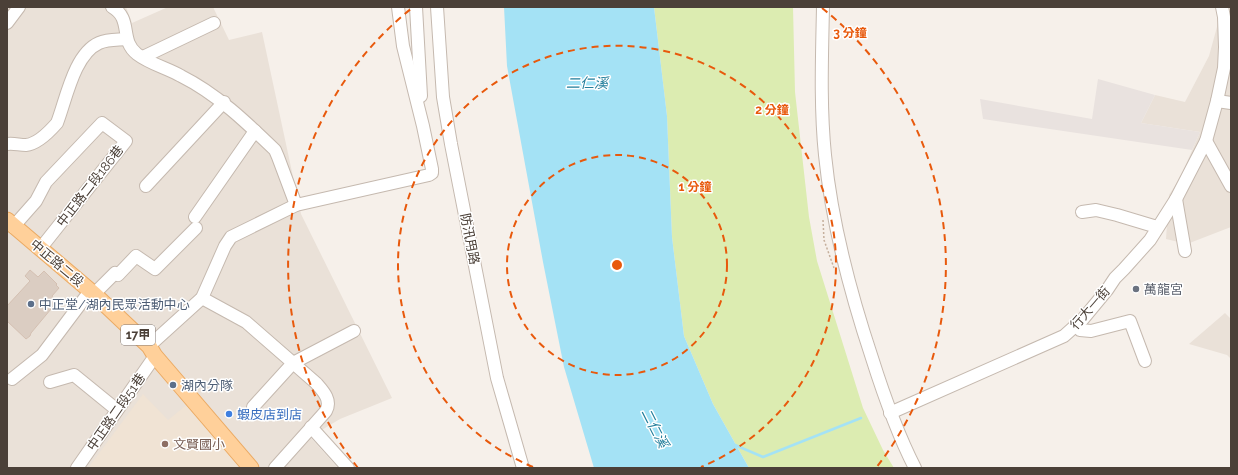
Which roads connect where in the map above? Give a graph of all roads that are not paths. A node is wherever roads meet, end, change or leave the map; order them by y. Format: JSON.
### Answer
{"nodes":[{"id":1,"x":19,"y":7,"type":"edge"},
{"id":2,"x":112,"y":7,"type":"edge"},
{"id":3,"x":398,"y":7,"type":"edge"},
{"id":4,"x":416,"y":7,"type":"edge"},
{"id":5,"x":437,"y":7,"type":"edge"},
{"id":6,"x":823,"y":7,"type":"edge"},
{"id":7,"x":1222,"y":7,"type":"edge"},
{"id":8,"x":7,"y":23,"type":"edge"},
{"id":9,"x":214,"y":23,"type":"dead end"},
{"id":10,"x":127,"y":39,"type":"junction"},
{"id":11,"x":143,"y":57,"type":"junction"},
{"id":12,"x":1218,"y":101,"type":"junction"},
{"id":13,"x":224,"y":102,"type":"junction"},
{"id":14,"x":1231,"y":103,"type":"edge"},
{"id":15,"x":423,"y":126,"type":"junction"},
{"id":16,"x":255,"y":131,"type":"junction"},
{"id":17,"x":1206,"y":141,"type":"junction"},
{"id":18,"x":7,"y":144,"type":"edge"},
{"id":19,"x":146,"y":186,"type":"dead end"},
{"id":20,"x":1231,"y":186,"type":"edge"},
{"id":21,"x":1176,"y":199,"type":"junction"},
{"id":22,"x":296,"y":205,"type":"junction"},
{"id":23,"x":1082,"y":212,"type":"dead end"},
{"id":24,"x":10,"y":223,"type":"edge"},
{"id":25,"x":1157,"y":227,"type":"junction"},
{"id":26,"x":40,"y":249,"type":"junction"},
{"id":27,"x":1185,"y":251,"type":"dead end"},
{"id":28,"x":92,"y":293,"type":"junction"},
{"id":29,"x":202,"y":298,"type":"junction"},
{"id":30,"x":1077,"y":326,"type":"junction"},
{"id":31,"x":354,"y":331,"type":"dead end"},
{"id":32,"x":152,"y":351,"type":"junction"},
{"id":33,"x":1145,"y":361,"type":"dead end"},
{"id":34,"x":293,"y":363,"type":"junction"},
{"id":35,"x":12,"y":379,"type":"dead end"},
{"id":36,"x":50,"y":382,"type":"dead end"},
{"id":37,"x":253,"y":407,"type":"dead end"},
{"id":38,"x":117,"y":410,"type":"junction"},
{"id":39,"x":890,"y":413,"type":"junction"},
{"id":40,"x":310,"y":427,"type":"junction"},
{"id":41,"x":77,"y":468,"type":"edge"},
{"id":42,"x":251,"y":468,"type":"edge"},
{"id":43,"x":275,"y":468,"type":"edge"},
{"id":44,"x":348,"y":468,"type":"edge"},
{"id":45,"x":523,"y":468,"type":"edge"},
{"id":46,"x":915,"y":468,"type":"edge"}],
"edges":[{"from":1,"to":8,"type":"street"},
{"from":2,"to":10,"type":"street"},
{"from":3,"to":15,"type":"street"},
{"from":4,"to":15,"type":"street"},
{"from":5,"to":45,"type":"street","name":"防汛用路"},
{"from":6,"to":39,"type":"street"},
{"from":7,"to":12,"type":"street","name":"行大一街"},
{"from":9,"to":11,"type":"street"},
{"from":10,"to":11,"type":"street"},
{"from":10,"to":18,"type":"street"},
{"from":11,"to":13,"type":"street"},
{"from":12,"to":14,"type":"street"},
{"from":12,"to":17,"type":"street","name":"行大一街"},
{"from":13,"to":16,"type":"street"},
{"from":13,"to":19,"type":"street"},
{"from":15,"to":22,"type":"street"},
{"from":16,"to":22,"type":"street"},
{"from":16,"to":28,"type":"street"},
{"from":17,"to":20,"type":"street"},
{"from":17,"to":21,"type":"street","name":"行大一街"},
{"from":21,"to":25,"type":"street","name":"行大一街"},
{"from":21,"to":27,"type":"street"},
{"from":22,"to":29,"type":"street"},
{"from":23,"to":25,"type":"street"},
{"from":24,"to":26,"type":"main road","name":"中正路二段","number":"17甲"},
{"from":24,"to":26,"type":"street","name":"中正路二段186巷"},
{"from":25,"to":30,"type":"street","name":"行大一街"},
{"from":26,"to":28,"type":"main road","name":"中正路二段","number":"17甲"},
{"from":28,"to":32,"type":"main road","name":"中正路二段","number":"17甲"},
{"from":28,"to":35,"type":"street"},
{"from":29,"to":32,"type":"street","name":"中正路二段51巷"},
{"from":29,"to":34,"type":"street"},
{"from":30,"to":33,"type":"street"},
{"from":30,"to":39,"type":"street","name":"行大一街"},
{"from":31,"to":34,"type":"street"},
{"from":32,"to":38,"type":"street","name":"中正路二段51巷"},
{"from":32,"to":42,"type":"main road","name":"中正路二段","number":"17甲"},
{"from":34,"to":37,"type":"street"},
{"from":34,"to":40,"type":"street"},
{"from":36,"to":38,"type":"street"},
{"from":38,"to":41,"type":"street","name":"中正路二段51巷"},
{"from":39,"to":46,"type":"street"},
{"from":40,"to":43,"type":"street"},
{"from":40,"to":44,"type":"street"}]}
